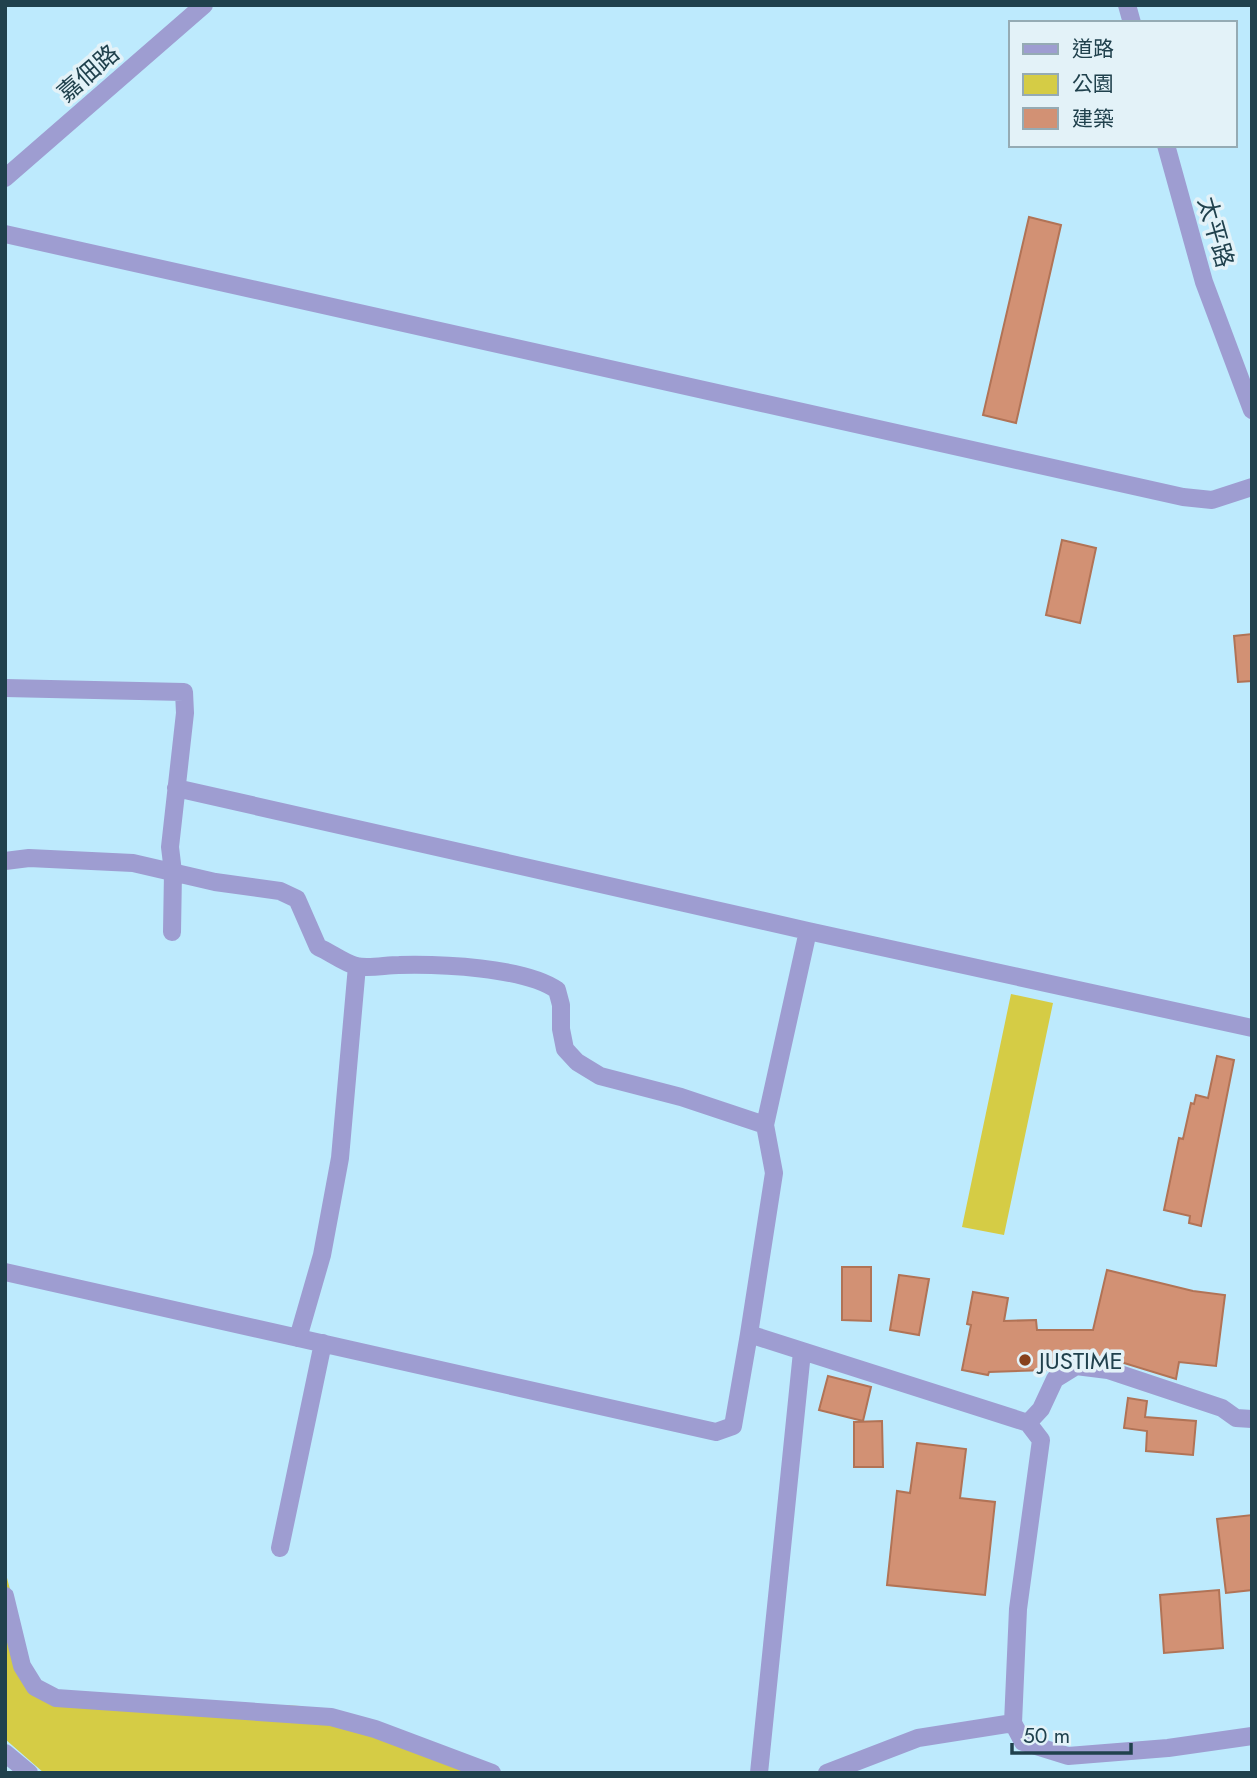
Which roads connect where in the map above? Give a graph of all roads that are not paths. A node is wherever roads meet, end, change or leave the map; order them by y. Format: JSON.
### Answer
{"nodes":[{"id":1,"x":204,"y":5,"type":"edge"},
{"id":2,"x":1167,"y":147,"type":"edge"},
{"id":3,"x":5,"y":178,"type":"edge"},
{"id":4,"x":5,"y":234,"type":"edge"},
{"id":5,"x":1252,"y":410,"type":"edge"},
{"id":6,"x":1252,"y":487,"type":"edge"},
{"id":7,"x":5,"y":688,"type":"edge"},
{"id":8,"x":176,"y":788,"type":"junction"},
{"id":9,"x":5,"y":861,"type":"edge"},
{"id":10,"x":173,"y":872,"type":"junction"},
{"id":11,"x":173,"y":932,"type":"dead end"},
{"id":12,"x":808,"y":932,"type":"junction"},
{"id":13,"x":357,"y":966,"type":"junction"},
{"id":14,"x":1252,"y":1028,"type":"edge"},
{"id":15,"x":765,"y":1125,"type":"junction"},
{"id":16,"x":5,"y":1272,"type":"edge"},
{"id":17,"x":749,"y":1334,"type":"junction"},
{"id":18,"x":298,"y":1338,"type":"junction"},
{"id":19,"x":322,"y":1343,"type":"junction"},
{"id":20,"x":802,"y":1352,"type":"junction"},
{"id":21,"x":1252,"y":1419,"type":"edge"},
{"id":22,"x":1028,"y":1423,"type":"junction"},
{"id":23,"x":280,"y":1548,"type":"dead end"},
{"id":24,"x":5,"y":1596,"type":"edge"},
{"id":25,"x":1013,"y":1723,"type":"junction"},
{"id":26,"x":1252,"y":1736,"type":"edge"},
{"id":27,"x":5,"y":1753,"type":"edge"},
{"id":28,"x":30,"y":1773,"type":"edge"},
{"id":29,"x":492,"y":1773,"type":"edge"},
{"id":30,"x":759,"y":1773,"type":"edge"},
{"id":31,"x":827,"y":1773,"type":"edge"}],
"edges":[{"from":1,"to":3,"type":"street","name":"嘉佃路"},
{"from":2,"to":5,"type":"street","name":"太平路"},
{"from":4,"to":6,"type":"street"},
{"from":7,"to":8,"type":"street"},
{"from":8,"to":10,"type":"street"},
{"from":8,"to":12,"type":"street"},
{"from":9,"to":10,"type":"street"},
{"from":10,"to":11,"type":"street"},
{"from":10,"to":13,"type":"street"},
{"from":12,"to":14,"type":"street"},
{"from":12,"to":15,"type":"street"},
{"from":13,"to":15,"type":"street"},
{"from":13,"to":18,"type":"street"},
{"from":15,"to":17,"type":"street"},
{"from":16,"to":18,"type":"street"},
{"from":17,"to":19,"type":"street"},
{"from":17,"to":20,"type":"street"},
{"from":18,"to":19,"type":"street"},
{"from":19,"to":23,"type":"street"},
{"from":20,"to":22,"type":"street"},
{"from":20,"to":30,"type":"street"},
{"from":21,"to":22,"type":"street"},
{"from":22,"to":25,"type":"street"},
{"from":24,"to":29,"type":"street"},
{"from":25,"to":26,"type":"street"},
{"from":25,"to":31,"type":"street"},
{"from":27,"to":28,"type":"street"}]}
